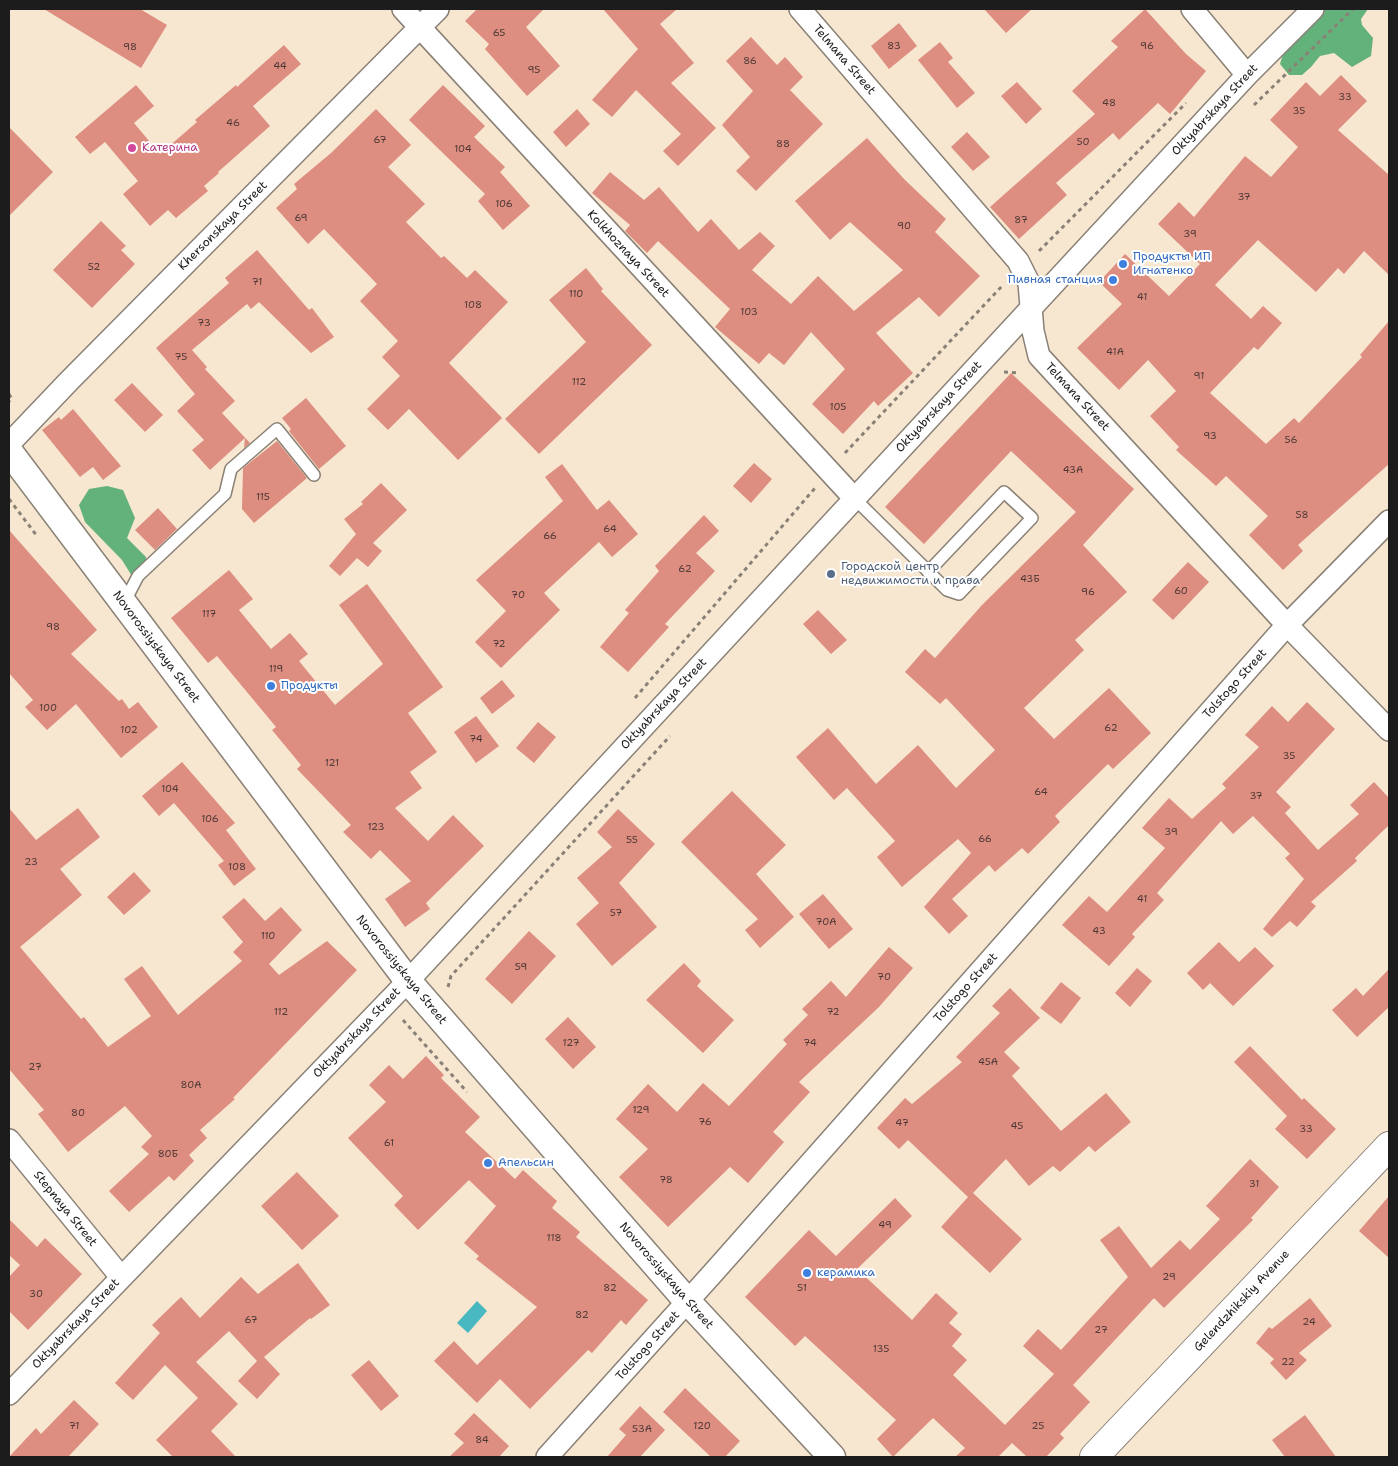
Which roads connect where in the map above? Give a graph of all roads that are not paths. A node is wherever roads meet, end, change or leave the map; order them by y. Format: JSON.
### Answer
{"nodes":[{"id":1,"x":402,"y":9,"type":"edge"},
{"id":2,"x":438,"y":9,"type":"edge"},
{"id":3,"x":800,"y":9,"type":"edge"},
{"id":4,"x":1192,"y":9,"type":"edge"},
{"id":5,"x":1313,"y":9,"type":"edge"},
{"id":6,"x":420,"y":28,"type":"junction"},
{"id":7,"x":1247,"y":74,"type":"junction"},
{"id":8,"x":1030,"y":308,"type":"junction"},
{"id":9,"x":9,"y":444,"type":"edge"},
{"id":10,"x":9,"y":451,"type":"edge"},
{"id":11,"x":314,"y":475,"type":"dead end"},
{"id":12,"x":855,"y":499,"type":"junction"},
{"id":13,"x":1389,"y":521,"type":"edge"},
{"id":14,"x":928,"y":572,"type":"junction"},
{"id":15,"x":124,"y":604,"type":"junction"},
{"id":16,"x":1287,"y":625,"type":"junction"},
{"id":17,"x":1389,"y":730,"type":"edge"},
{"id":18,"x":408,"y":981,"type":"junction"},
{"id":19,"x":9,"y":1140,"type":"edge"},
{"id":20,"x":1389,"y":1146,"type":"edge"},
{"id":21,"x":121,"y":1278,"type":"junction"},
{"id":22,"x":688,"y":1302,"type":"junction"},
{"id":23,"x":9,"y":1394,"type":"edge"},
{"id":24,"x":547,"y":1457,"type":"edge"},
{"id":25,"x":832,"y":1457,"type":"edge"},
{"id":26,"x":1094,"y":1457,"type":"edge"}],
"edges":[{"from":1,"to":6,"type":"street","name":"Kolkhoznaya Street"},
{"from":2,"to":6,"type":"street","name":"Khersonskaya Street"},
{"from":3,"to":8,"type":"street","name":"Telmana Street"},
{"from":4,"to":7,"type":"street"},
{"from":5,"to":7,"type":"street","name":"Oktyabrskaya Street"},
{"from":6,"to":9,"type":"street","name":"Khersonskaya Street"},
{"from":6,"to":12,"type":"street","name":"Kolkhoznaya Street"},
{"from":7,"to":8,"type":"street","name":"Oktyabrskaya Street"},
{"from":8,"to":12,"type":"street","name":"Oktyabrskaya Street"},
{"from":8,"to":16,"type":"street","name":"Telmana Street"},
{"from":10,"to":15,"type":"street","name":"Novorossiyskaya Street"},
{"from":11,"to":15,"type":"lane"},
{"from":12,"to":14,"type":"lane"},
{"from":12,"to":18,"type":"street","name":"Oktyabrskaya Street"},
{"from":13,"to":16,"type":"street","name":"Tolstogo Street"},
{"from":14,"to":14,"type":"lane"},
{"from":15,"to":18,"type":"street","name":"Novorossiyskaya Street"},
{"from":16,"to":17,"type":"street","name":"Telmana Street"},
{"from":16,"to":22,"type":"street","name":"Tolstogo Street"},
{"from":18,"to":21,"type":"street","name":"Oktyabrskaya Street"},
{"from":18,"to":22,"type":"street","name":"Novorossiyskaya Street"},
{"from":19,"to":21,"type":"street","name":"Stepnaya Street"},
{"from":20,"to":26,"type":"main road","name":"Gelendzhikskiy Avenue"},
{"from":21,"to":23,"type":"street","name":"Oktyabrskaya Street"},
{"from":22,"to":24,"type":"street","name":"Tolstogo Street"},
{"from":22,"to":25,"type":"street","name":"Novorossiyskaya Street"}]}
